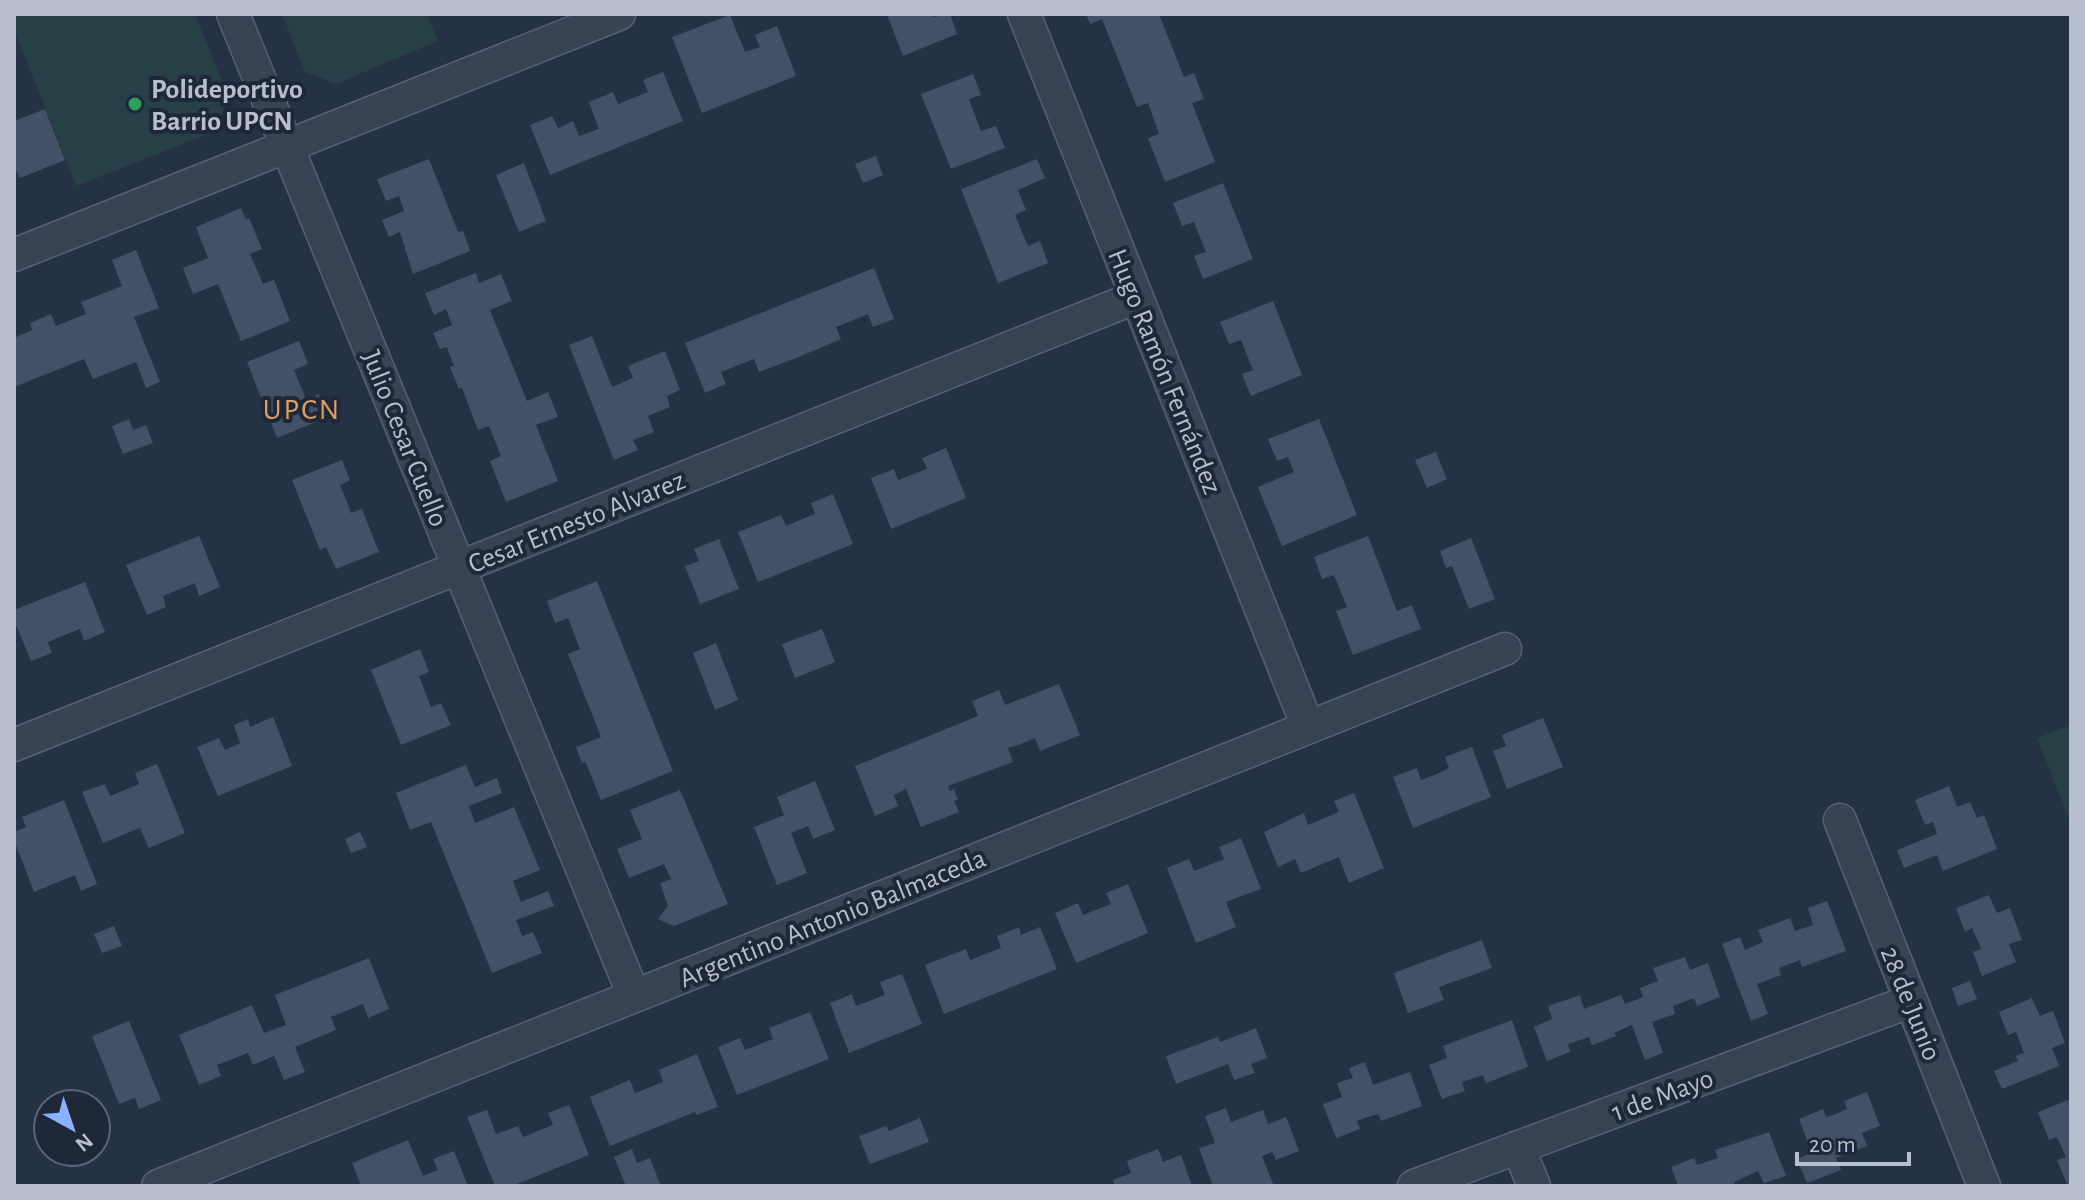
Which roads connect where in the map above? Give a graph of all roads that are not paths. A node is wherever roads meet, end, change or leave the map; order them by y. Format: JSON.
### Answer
{"nodes":[{"id":1,"x":233,"y":14,"type":"edge"},
{"id":2,"x":619,"y":14,"type":"edge"},
{"id":3,"x":1024,"y":14,"type":"edge"},
{"id":4,"x":287,"y":146,"type":"junction"},
{"id":5,"x":14,"y":255,"type":"edge"},
{"id":6,"x":1137,"y":297,"type":"junction"},
{"id":7,"x":459,"y":567,"type":"junction"},
{"id":8,"x":1505,"y":649,"type":"dead end"},
{"id":9,"x":1308,"y":727,"type":"junction"},
{"id":10,"x":14,"y":745,"type":"edge"},
{"id":11,"x":1840,"y":820,"type":"dead end"},
{"id":12,"x":634,"y":996,"type":"junction"},
{"id":13,"x":1911,"y":1001,"type":"junction"},
{"id":14,"x":1518,"y":1147,"type":"junction"},
{"id":15,"x":158,"y":1186,"type":"edge"},
{"id":16,"x":1414,"y":1186,"type":"edge"},
{"id":17,"x":1534,"y":1186,"type":"edge"},
{"id":18,"x":1984,"y":1186,"type":"edge"}],
"edges":[{"from":1,"to":4,"type":"street","name":"Julio Cesar Cuello"},
{"from":2,"to":4,"type":"street"},
{"from":3,"to":6,"type":"street","name":"Hugo Ramón Fernández"},
{"from":4,"to":5,"type":"street"},
{"from":4,"to":7,"type":"street","name":"Julio Cesar Cuello"},
{"from":6,"to":7,"type":"street","name":"Cesar Ernesto Alvarez"},
{"from":6,"to":9,"type":"street","name":"Hugo Ramón Fernández"},
{"from":7,"to":10,"type":"street","name":"Cesar Ernesto Alvarez"},
{"from":7,"to":12,"type":"street","name":"Julio Cesar Cuello"},
{"from":8,"to":9,"type":"street","name":"Argentino Antonio Balmaceda"},
{"from":9,"to":12,"type":"street","name":"Argentino Antonio Balmaceda"},
{"from":11,"to":13,"type":"street","name":"28 de Junio"},
{"from":12,"to":15,"type":"street","name":"Argentino Antonio Balmaceda"},
{"from":13,"to":14,"type":"street","name":"1 de Mayo"},
{"from":13,"to":18,"type":"street","name":"28 de Junio"},
{"from":14,"to":16,"type":"street","name":"1 de Mayo"},
{"from":14,"to":17,"type":"street"}]}
